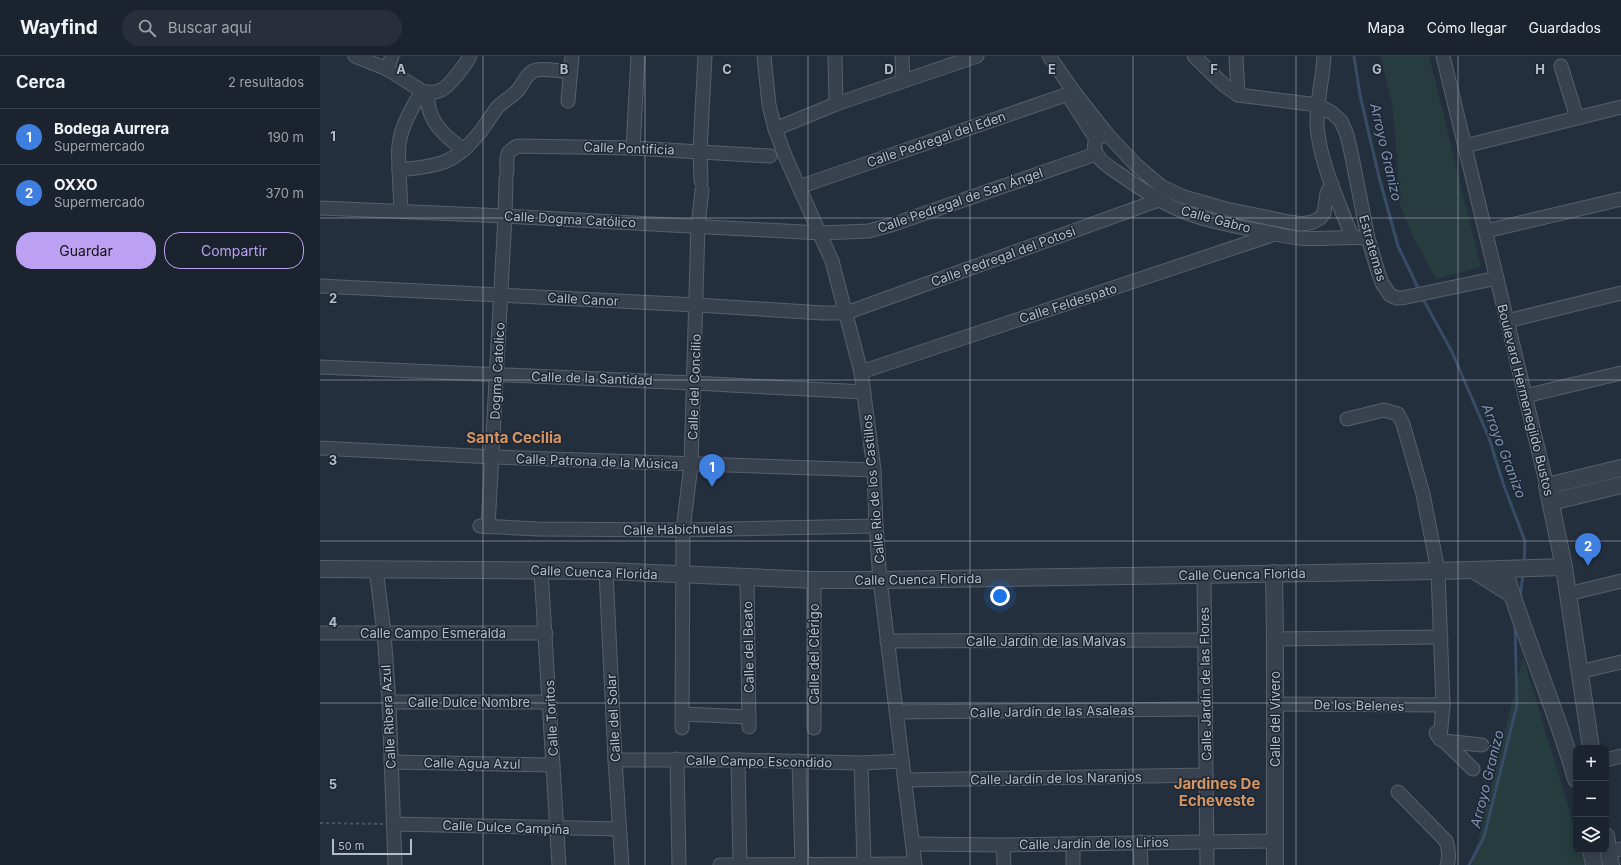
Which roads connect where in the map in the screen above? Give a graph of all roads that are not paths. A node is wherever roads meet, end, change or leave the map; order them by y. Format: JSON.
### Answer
{"nodes":[{"id":1,"x":355,"y":56,"type":"edge"},
{"id":2,"x":392,"y":56,"type":"edge"},
{"id":3,"x":470,"y":56,"type":"edge"},
{"id":4,"x":572,"y":56,"type":"edge"},
{"id":5,"x":638,"y":56,"type":"edge"},
{"id":6,"x":705,"y":56,"type":"edge"},
{"id":7,"x":764,"y":56,"type":"edge"},
{"id":8,"x":835,"y":56,"type":"edge"},
{"id":9,"x":902,"y":56,"type":"edge"},
{"id":10,"x":977,"y":56,"type":"edge"},
{"id":11,"x":1049,"y":56,"type":"edge"},
{"id":12,"x":1194,"y":56,"type":"edge"},
{"id":13,"x":1236,"y":56,"type":"edge"},
{"id":14,"x":1324,"y":56,"type":"edge"},
{"id":15,"x":1443,"y":56,"type":"edge"},
{"id":16,"x":961,"y":58,"type":"edge"},
{"id":17,"x":1561,"y":66,"type":"dead end"},
{"id":18,"x":387,"y":69,"type":"junction"},
{"id":19,"x":570,"y":72,"type":"junction"},
{"id":20,"x":903,"y":81,"type":"junction"},
{"id":21,"x":425,"y":92,"type":"junction"},
{"id":22,"x":1071,"y":93,"type":"junction"},
{"id":23,"x":1238,"y":95,"type":"junction"},
{"id":24,"x":568,"y":101,"type":"dead end"},
{"id":25,"x":836,"y":104,"type":"junction"},
{"id":26,"x":1318,"y":105,"type":"junction"},
{"id":27,"x":1621,"y":107,"type":"edge"},
{"id":28,"x":1577,"y":118,"type":"junction"},
{"id":29,"x":775,"y":130,"type":"junction"},
{"id":30,"x":1101,"y":136,"type":"junction"},
{"id":31,"x":1465,"y":146,"type":"junction"},
{"id":32,"x":633,"y":148,"type":"junction"},
{"id":33,"x":464,"y":150,"type":"junction"},
{"id":34,"x":700,"y":150,"type":"junction"},
{"id":35,"x":1096,"y":154,"type":"junction"},
{"id":36,"x":770,"y":156,"type":"dead end"},
{"id":37,"x":399,"y":170,"type":"junction"},
{"id":38,"x":1332,"y":184,"type":"junction"},
{"id":39,"x":799,"y":187,"type":"junction"},
{"id":40,"x":1621,"y":199,"type":"edge"},
{"id":41,"x":1159,"y":200,"type":"junction"},
{"id":42,"x":320,"y":208,"type":"edge"},
{"id":43,"x":401,"y":210,"type":"junction"},
{"id":44,"x":505,"y":216,"type":"junction"},
{"id":45,"x":698,"y":226,"type":"junction"},
{"id":46,"x":1486,"y":231,"type":"junction"},
{"id":47,"x":821,"y":234,"type":"junction"},
{"id":48,"x":1275,"y":234,"type":"junction"},
{"id":49,"x":1352,"y":237,"type":"junction"},
{"id":50,"x":1368,"y":238,"type":"junction"},
{"id":51,"x":1497,"y":278,"type":"junction"},
{"id":52,"x":320,"y":286,"type":"edge"},
{"id":53,"x":1621,"y":293,"type":"edge"},
{"id":54,"x":501,"y":296,"type":"junction"},
{"id":55,"x":697,"y":305,"type":"junction"},
{"id":56,"x":846,"y":313,"type":"junction"},
{"id":57,"x":1507,"y":321,"type":"junction"},
{"id":58,"x":320,"y":367,"type":"edge"},
{"id":59,"x":861,"y":372,"type":"junction"},
{"id":60,"x":1621,"y":373,"type":"edge"},
{"id":61,"x":497,"y":375,"type":"junction"},
{"id":62,"x":693,"y":383,"type":"junction"},
{"id":63,"x":864,"y":392,"type":"junction"},
{"id":64,"x":1525,"y":396,"type":"junction"},
{"id":65,"x":1347,"y":419,"type":"dead end"},
{"id":66,"x":320,"y":448,"type":"edge"},
{"id":67,"x":493,"y":457,"type":"junction"},
{"id":68,"x":691,"y":465,"type":"junction"},
{"id":69,"x":1621,"y":468,"type":"edge"},
{"id":70,"x":874,"y":470,"type":"junction"},
{"id":71,"x":1621,"y":485,"type":"edge"},
{"id":72,"x":1549,"y":494,"type":"junction"},
{"id":73,"x":484,"y":526,"type":"joint"},
{"id":74,"x":876,"y":526,"type":"junction"},
{"id":75,"x":683,"y":530,"type":"junction"},
{"id":76,"x":1564,"y":567,"type":"junction"},
{"id":77,"x":320,"y":569,"type":"edge"},
{"id":78,"x":376,"y":569,"type":"junction"},
{"id":79,"x":1510,"y":569,"type":"junction"},
{"id":80,"x":1473,"y":570,"type":"junction"},
{"id":81,"x":541,"y":571,"type":"junction"},
{"id":82,"x":606,"y":571,"type":"junction"},
{"id":83,"x":1438,"y":571,"type":"junction"},
{"id":84,"x":1274,"y":573,"type":"junction"},
{"id":85,"x":682,"y":575,"type":"junction"},
{"id":86,"x":1204,"y":575,"type":"junction"},
{"id":87,"x":747,"y":578,"type":"junction"},
{"id":88,"x":814,"y":580,"type":"junction"},
{"id":89,"x":880,"y":580,"type":"junction"},
{"id":90,"x":1621,"y":581,"type":"edge"},
{"id":91,"x":1568,"y":594,"type":"junction"},
{"id":92,"x":1512,"y":598,"type":"junction"},
{"id":93,"x":320,"y":633,"type":"edge"},
{"id":94,"x":384,"y":633,"type":"junction"},
{"id":95,"x":546,"y":633,"type":"junction"},
{"id":96,"x":1441,"y":638,"type":"junction"},
{"id":97,"x":1275,"y":639,"type":"junction"},
{"id":98,"x":1204,"y":640,"type":"junction"},
{"id":99,"x":887,"y":641,"type":"junction"},
{"id":100,"x":1621,"y":662,"type":"edge"},
{"id":101,"x":1580,"y":672,"type":"junction"},
{"id":102,"x":389,"y":702,"type":"junction"},
{"id":103,"x":550,"y":702,"type":"junction"},
{"id":104,"x":1275,"y":704,"type":"junction"},
{"id":105,"x":1440,"y":706,"type":"junction"},
{"id":106,"x":1206,"y":709,"type":"junction"},
{"id":107,"x":898,"y":712,"type":"junction"},
{"id":108,"x":683,"y":714,"type":"junction"},
{"id":109,"x":682,"y":728,"type":"dead end"},
{"id":110,"x":814,"y":728,"type":"dead end"},
{"id":111,"x":1442,"y":740,"type":"junction"},
{"id":112,"x":1482,"y":745,"type":"dead end"},
{"id":113,"x":1591,"y":745,"type":"edge"},
{"id":114,"x":1621,"y":756,"type":"edge"},
{"id":115,"x":677,"y":759,"type":"junction"},
{"id":116,"x":1609,"y":759,"type":"edge"},
{"id":117,"x":615,"y":760,"type":"junction"},
{"id":118,"x":738,"y":760,"type":"junction"},
{"id":119,"x":799,"y":761,"type":"junction"},
{"id":120,"x":902,"y":761,"type":"junction"},
{"id":121,"x":391,"y":762,"type":"junction"},
{"id":122,"x":861,"y":762,"type":"junction"},
{"id":123,"x":554,"y":765,"type":"junction"},
{"id":124,"x":1473,"y":769,"type":"dead end"},
{"id":125,"x":1573,"y":770,"type":"edge"},
{"id":126,"x":1206,"y":775,"type":"junction"},
{"id":127,"x":905,"y":780,"type":"junction"},
{"id":128,"x":1398,"y":792,"type":"dead end"},
{"id":129,"x":393,"y":824,"type":"junction"},
{"id":130,"x":557,"y":829,"type":"junction"},
{"id":131,"x":619,"y":829,"type":"junction"},
{"id":132,"x":1275,"y":841,"type":"junction"},
{"id":133,"x":1140,"y":842,"type":"junction"},
{"id":134,"x":1206,"y":842,"type":"junction"},
{"id":135,"x":913,"y":844,"type":"junction"},
{"id":136,"x":1073,"y":844,"type":"junction"},
{"id":137,"x":1003,"y":845,"type":"junction"},
{"id":138,"x":1592,"y":853,"type":"edge"},
{"id":139,"x":802,"y":864,"type":"edge"},
{"id":140,"x":864,"y":864,"type":"junction"},
{"id":141,"x":915,"y":864,"type":"edge"},
{"id":142,"x":395,"y":865,"type":"edge"},
{"id":143,"x":559,"y":865,"type":"edge"},
{"id":144,"x":622,"y":865,"type":"edge"},
{"id":145,"x":679,"y":865,"type":"edge"},
{"id":146,"x":720,"y":865,"type":"edge"},
{"id":147,"x":740,"y":865,"type":"edge"},
{"id":148,"x":1004,"y":865,"type":"edge"},
{"id":149,"x":1073,"y":865,"type":"edge"},
{"id":150,"x":1141,"y":865,"type":"edge"},
{"id":151,"x":1207,"y":865,"type":"edge"},
{"id":152,"x":1275,"y":865,"type":"edge"},
{"id":153,"x":1447,"y":865,"type":"edge"},
{"id":154,"x":1594,"y":865,"type":"edge"}],
"edges":[{"from":1,"to":18,"type":"street"},
{"from":2,"to":18,"type":"street"},
{"from":3,"to":21,"type":"street"},
{"from":4,"to":19,"type":"street"},
{"from":5,"to":32,"type":"street"},
{"from":6,"to":34,"type":"street","name":"Calle del Concilio"},
{"from":7,"to":29,"type":"street","name":"Calle Río de los Castillos"},
{"from":8,"to":25,"type":"street"},
{"from":9,"to":20,"type":"street"},
{"from":10,"to":16,"type":"street"},
{"from":11,"to":22,"type":"street","name":"Calle Gabro"},
{"from":12,"to":23,"type":"street"},
{"from":13,"to":23,"type":"street"},
{"from":14,"to":26,"type":"street"},
{"from":15,"to":31,"type":"street","name":"Boulevard Hermenegildo Bustos"},
{"from":16,"to":20,"type":"street"},
{"from":17,"to":28,"type":"street"},
{"from":18,"to":21,"type":"street"},
{"from":19,"to":24,"type":"street"},
{"from":19,"to":33,"type":"street"},
{"from":20,"to":25,"type":"street"},
{"from":21,"to":33,"type":"street"},
{"from":21,"to":37,"type":"street"},
{"from":22,"to":30,"type":"street","name":"Calle Gabro"},
{"from":22,"to":39,"type":"street","name":"Calle Pedregal del Eden"},
{"from":23,"to":26,"type":"street"},
{"from":25,"to":29,"type":"street"},
{"from":26,"to":38,"type":"street"},
{"from":26,"to":50,"type":"street","name":"Estratemas"},
{"from":27,"to":28,"type":"street"},
{"from":28,"to":31,"type":"street"},
{"from":29,"to":39,"type":"street","name":"Calle Río de los Castillos"},
{"from":30,"to":35,"type":"street"},
{"from":30,"to":38,"type":"street","name":"Calle Gabro"},
{"from":31,"to":46,"type":"street","name":"Boulevard Hermenegildo Bustos"},
{"from":32,"to":34,"type":"street","name":"Calle Pontificia"},
{"from":32,"to":44,"type":"street","name":"Calle Pontificia"},
{"from":33,"to":37,"type":"street"},
{"from":34,"to":36,"type":"street","name":"Calle Pontificia"},
{"from":34,"to":45,"type":"street","name":"Calle del Concilio"},
{"from":35,"to":41,"type":"street","name":"Calle Gabro"},
{"from":35,"to":47,"type":"street","name":"Calle Pedregal de San Ángel"},
{"from":37,"to":43,"type":"street"},
{"from":38,"to":49,"type":"street"},
{"from":39,"to":47,"type":"street","name":"Calle Río de los Castillos"},
{"from":40,"to":46,"type":"street"},
{"from":41,"to":48,"type":"street","name":"Calle Gabro"},
{"from":41,"to":56,"type":"street","name":"Calle Pedregal del Potosi"},
{"from":42,"to":43,"type":"street","name":"Calle Dogma Católico"},
{"from":43,"to":44,"type":"street","name":"Calle Dogma Católico"},
{"from":44,"to":45,"type":"street","name":"Calle Dogma Católico"},
{"from":44,"to":54,"type":"street","name":"Dogma Catolico"},
{"from":45,"to":47,"type":"street","name":"Calle Dogma Católico"},
{"from":45,"to":55,"type":"street","name":"Calle del Concilio"},
{"from":46,"to":51,"type":"street","name":"Boulevard Hermenegildo Bustos"},
{"from":47,"to":56,"type":"street","name":"Calle Río de los Castillos"},
{"from":48,"to":49,"type":"street","name":"Calle Gabro"},
{"from":48,"to":59,"type":"street","name":"Calle Feldespato"},
{"from":49,"to":50,"type":"street","name":"Calle Gabro"},
{"from":50,"to":51,"type":"street","name":"Estratemas"},
{"from":51,"to":57,"type":"street","name":"Boulevard Hermenegildo Bustos"},
{"from":52,"to":54,"type":"street","name":"Calle Canor"},
{"from":53,"to":57,"type":"street"},
{"from":54,"to":55,"type":"street","name":"Calle Canor"},
{"from":54,"to":61,"type":"street","name":"Dogma Catolico"},
{"from":55,"to":56,"type":"street","name":"Calle Canor"},
{"from":55,"to":62,"type":"street","name":"Calle del Concilio"},
{"from":56,"to":59,"type":"street","name":"Calle Río de los Castillos"},
{"from":57,"to":64,"type":"street","name":"Boulevard Hermenegildo Bustos"},
{"from":58,"to":61,"type":"street","name":"Calle de la Santidad"},
{"from":59,"to":63,"type":"street","name":"Calle Río de los Castillos"},
{"from":60,"to":64,"type":"street"},
{"from":61,"to":62,"type":"street","name":"Calle de la Santidad"},
{"from":61,"to":67,"type":"street","name":"Dogma Catolico"},
{"from":62,"to":63,"type":"street","name":"Calle de la Santidad"},
{"from":62,"to":68,"type":"street","name":"Calle del Concilio"},
{"from":63,"to":70,"type":"street","name":"Calle Río de los Castillos"},
{"from":64,"to":72,"type":"street","name":"Boulevard Hermenegildo Bustos"},
{"from":65,"to":83,"type":"street"},
{"from":66,"to":67,"type":"street","name":"Calle Patrona de la Música"},
{"from":67,"to":68,"type":"street","name":"Calle Patrona de la Música"},
{"from":67,"to":73,"type":"street","name":"Dogma Catolico"},
{"from":68,"to":70,"type":"street","name":"Calle Patrona de la Música"},
{"from":68,"to":75,"type":"street","name":"Calle del Concilio"},
{"from":69,"to":72,"type":"street"},
{"from":70,"to":74,"type":"street","name":"Calle Río de los Castillos"},
{"from":71,"to":72,"type":"street"},
{"from":72,"to":76,"type":"street","name":"Boulevard Hermenegildo Bustos"},
{"from":73,"to":75,"type":"street","name":"Calle Habichuelas"},
{"from":74,"to":75,"type":"street","name":"Calle Habichuelas"},
{"from":74,"to":89,"type":"street","name":"Calle Río de los Castillos"},
{"from":75,"to":85,"type":"street","name":"Calle del Concilio"},
{"from":76,"to":79,"type":"street","name":"Calle Cuenca Florida"},
{"from":76,"to":91,"type":"street","name":"Boulevard Hermenegildo Bustos"},
{"from":77,"to":78,"type":"street","name":"Calle Cuenca Florida"},
{"from":78,"to":81,"type":"street","name":"Calle Cuenca Florida"},
{"from":78,"to":94,"type":"street","name":"Calle Ribera Azul"},
{"from":79,"to":80,"type":"street","name":"Calle Cuenca Florida"},
{"from":79,"to":92,"type":"street"},
{"from":80,"to":83,"type":"street","name":"Calle Cuenca Florida"},
{"from":80,"to":92,"type":"street"},
{"from":81,"to":82,"type":"street","name":"Calle Cuenca Florida"},
{"from":81,"to":95,"type":"street","name":"Calle Toritos"},
{"from":82,"to":85,"type":"street","name":"Calle Cuenca Florida"},
{"from":82,"to":117,"type":"street","name":"Calle del Solar"},
{"from":83,"to":84,"type":"street","name":"Calle Cuenca Florida"},
{"from":83,"to":96,"type":"street"},
{"from":84,"to":86,"type":"street","name":"Calle Cuenca Florida"},
{"from":84,"to":97,"type":"street","name":"Calle del Vivero"},
{"from":85,"to":87,"type":"street","name":"Calle Cuenca Florida"},
{"from":85,"to":108,"type":"street","name":"Calle del Concilio"},
{"from":86,"to":89,"type":"street","name":"Calle Cuenca Florida"},
{"from":86,"to":98,"type":"street","name":"Calle Jardín de las Flores"},
{"from":87,"to":88,"type":"street","name":"Calle Cuenca Florida"},
{"from":87,"to":108,"type":"street","name":"Calle del Beato"},
{"from":88,"to":89,"type":"street","name":"Calle Cuenca Florida"},
{"from":88,"to":110,"type":"street","name":"Calle del Clérigo"},
{"from":89,"to":99,"type":"street","name":"Calle Río de los Castillos"},
{"from":90,"to":91,"type":"street"},
{"from":91,"to":101,"type":"street","name":"Boulevard Hermenegildo Bustos"},
{"from":92,"to":125,"type":"street"},
{"from":93,"to":94,"type":"street","name":"Calle Campo Esmeralda"},
{"from":94,"to":95,"type":"street","name":"Calle Campo Esmeralda"},
{"from":94,"to":102,"type":"street","name":"Calle Ribera Azul"},
{"from":95,"to":103,"type":"street","name":"Calle Toritos"},
{"from":96,"to":97,"type":"street"},
{"from":96,"to":105,"type":"street"},
{"from":97,"to":104,"type":"street","name":"Calle del Vivero"},
{"from":98,"to":99,"type":"street","name":"Calle Jardín de las Malvas"},
{"from":98,"to":106,"type":"street","name":"Calle Jardín de las Flores"},
{"from":99,"to":107,"type":"street","name":"Calle Río de los Castillos"},
{"from":100,"to":101,"type":"street"},
{"from":101,"to":113,"type":"street","name":"Boulevard Hermenegildo Bustos"},
{"from":102,"to":103,"type":"street","name":"Calle Dulce Nombre"},
{"from":102,"to":121,"type":"street","name":"Calle Ribera Azul"},
{"from":103,"to":123,"type":"street","name":"Calle Toritos"},
{"from":104,"to":105,"type":"street","name":"De los Belenes"},
{"from":104,"to":132,"type":"street","name":"Calle del Vivero"},
{"from":105,"to":111,"type":"street"},
{"from":106,"to":107,"type":"street","name":"Calle Jardín de las Asaleas"},
{"from":106,"to":126,"type":"street","name":"Calle Jardín de las Flores"},
{"from":107,"to":120,"type":"street","name":"Calle Río de los Castillos"},
{"from":108,"to":109,"type":"street","name":"Calle del Concilio"},
{"from":111,"to":112,"type":"street"},
{"from":111,"to":124,"type":"street"},
{"from":114,"to":116,"type":"street"},
{"from":115,"to":117,"type":"street","name":"Calle Campo Escondido"},
{"from":115,"to":118,"type":"street","name":"Calle Campo Escondido"},
{"from":115,"to":145,"type":"street"},
{"from":117,"to":131,"type":"street","name":"Calle del Solar"},
{"from":118,"to":119,"type":"street","name":"Calle Campo Escondido"},
{"from":118,"to":147,"type":"street"},
{"from":119,"to":122,"type":"street","name":"Calle Campo Escondido"},
{"from":119,"to":139,"type":"street"},
{"from":120,"to":122,"type":"street","name":"Calle Campo Escondido"},
{"from":120,"to":127,"type":"street","name":"Calle Río de los Castillos"},
{"from":121,"to":123,"type":"street","name":"Calle Agua Azul"},
{"from":121,"to":129,"type":"street","name":"Calle Ribera Azul"},
{"from":122,"to":140,"type":"street"},
{"from":123,"to":130,"type":"street","name":"Calle Toritos"},
{"from":126,"to":127,"type":"street","name":"Calle Jardín de los Naranjos"},
{"from":126,"to":134,"type":"street","name":"Calle Jardín de las Flores"},
{"from":127,"to":135,"type":"street","name":"Calle Río de los Castillos"},
{"from":128,"to":153,"type":"street"},
{"from":129,"to":130,"type":"street","name":"Calle Dulce Campiña"},
{"from":129,"to":142,"type":"street","name":"Calle Ribera Azul"},
{"from":130,"to":131,"type":"street","name":"Calle Dulce Campiña"},
{"from":130,"to":143,"type":"street","name":"Calle Toritos"},
{"from":131,"to":144,"type":"street","name":"Calle del Solar"},
{"from":132,"to":134,"type":"street","name":"Calle Jardín de los Lirios"},
{"from":132,"to":152,"type":"street","name":"Calle del Vivero"},
{"from":133,"to":134,"type":"street","name":"Calle Jardín de los Lirios"},
{"from":133,"to":136,"type":"street","name":"Calle Jardín de los Lirios"},
{"from":133,"to":150,"type":"street"},
{"from":134,"to":151,"type":"street","name":"Calle Jardín de las Flores"},
{"from":135,"to":137,"type":"street","name":"Calle Jardín de los Lirios"},
{"from":135,"to":141,"type":"street","name":"Calle Río de los Castillos"},
{"from":136,"to":137,"type":"street","name":"Calle Jardín de los Lirios"},
{"from":136,"to":149,"type":"street"},
{"from":137,"to":148,"type":"street"},
{"from":138,"to":154,"type":"street"},
{"from":139,"to":140,"type":"street"},
{"from":139,"to":147,"type":"street"},
{"from":140,"to":141,"type":"street"},
{"from":146,"to":147,"type":"street"}]}
